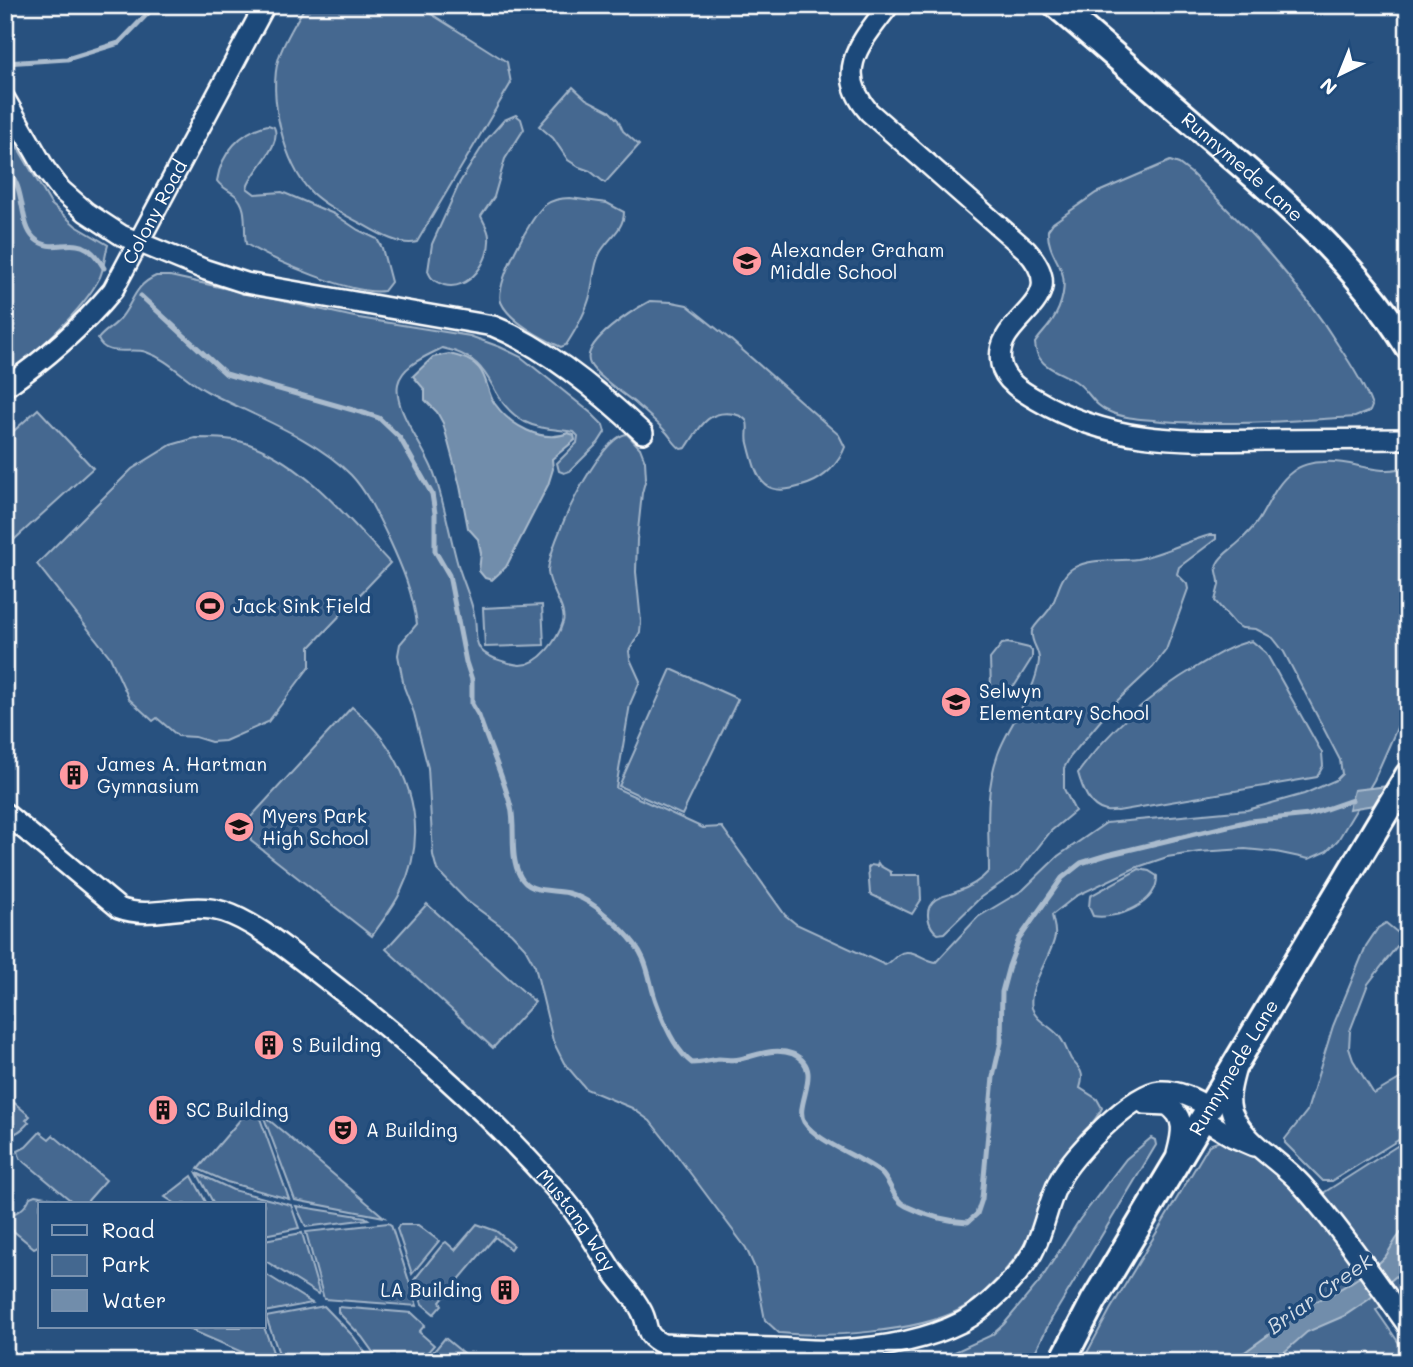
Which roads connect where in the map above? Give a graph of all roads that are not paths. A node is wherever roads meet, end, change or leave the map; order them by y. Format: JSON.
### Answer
{"nodes":[{"id":1,"x":265,"y":5,"type":"edge"},
{"id":2,"x":889,"y":5,"type":"edge"},
{"id":3,"x":1056,"y":5,"type":"edge"},
{"id":4,"x":5,"y":99,"type":"edge"},
{"id":5,"x":138,"y":243,"type":"junction"},
{"id":6,"x":1408,"y":347,"type":"edge"},
{"id":7,"x":5,"y":387,"type":"edge"},
{"id":8,"x":643,"y":433,"type":"dead end"},
{"id":9,"x":1408,"y":439,"type":"edge"},
{"id":10,"x":1408,"y":775,"type":"edge"},
{"id":11,"x":5,"y":813,"type":"edge"},
{"id":12,"x":1240,"y":1057,"type":"junction"},
{"id":13,"x":1121,"y":1113,"type":"junction"},
{"id":14,"x":1206,"y":1113,"type":"junction"},
{"id":15,"x":1261,"y":1149,"type":"junction"},
{"id":16,"x":1174,"y":1166,"type":"junction"},
{"id":17,"x":1408,"y":1326,"type":"edge"},
{"id":18,"x":1062,"y":1362,"type":"edge"}],
"edges":[{"from":1,"to":5,"type":"street","name":"Colony Road"},
{"from":2,"to":9,"type":"street"},
{"from":3,"to":6,"type":"main road","name":"Runnymede Lane"},
{"from":4,"to":5,"type":"street"},
{"from":5,"to":7,"type":"street","name":"Colony Road"},
{"from":5,"to":8,"type":"street"},
{"from":10,"to":12,"type":"main road","name":"Runnymede Lane"},
{"from":11,"to":13,"type":"street","name":"Mustang Way"},
{"from":12,"to":14,"type":"main road","name":"Runnymede Lane"},
{"from":12,"to":15,"type":"street"},
{"from":13,"to":14,"type":"street","name":"Mustang Way"},
{"from":13,"to":16,"type":"street"},
{"from":14,"to":15,"type":"street","name":"Mustang Way"},
{"from":14,"to":16,"type":"main road","name":"Runnymede Lane"},
{"from":15,"to":17,"type":"street"},
{"from":16,"to":18,"type":"main road","name":"Runnymede Lane"}]}
